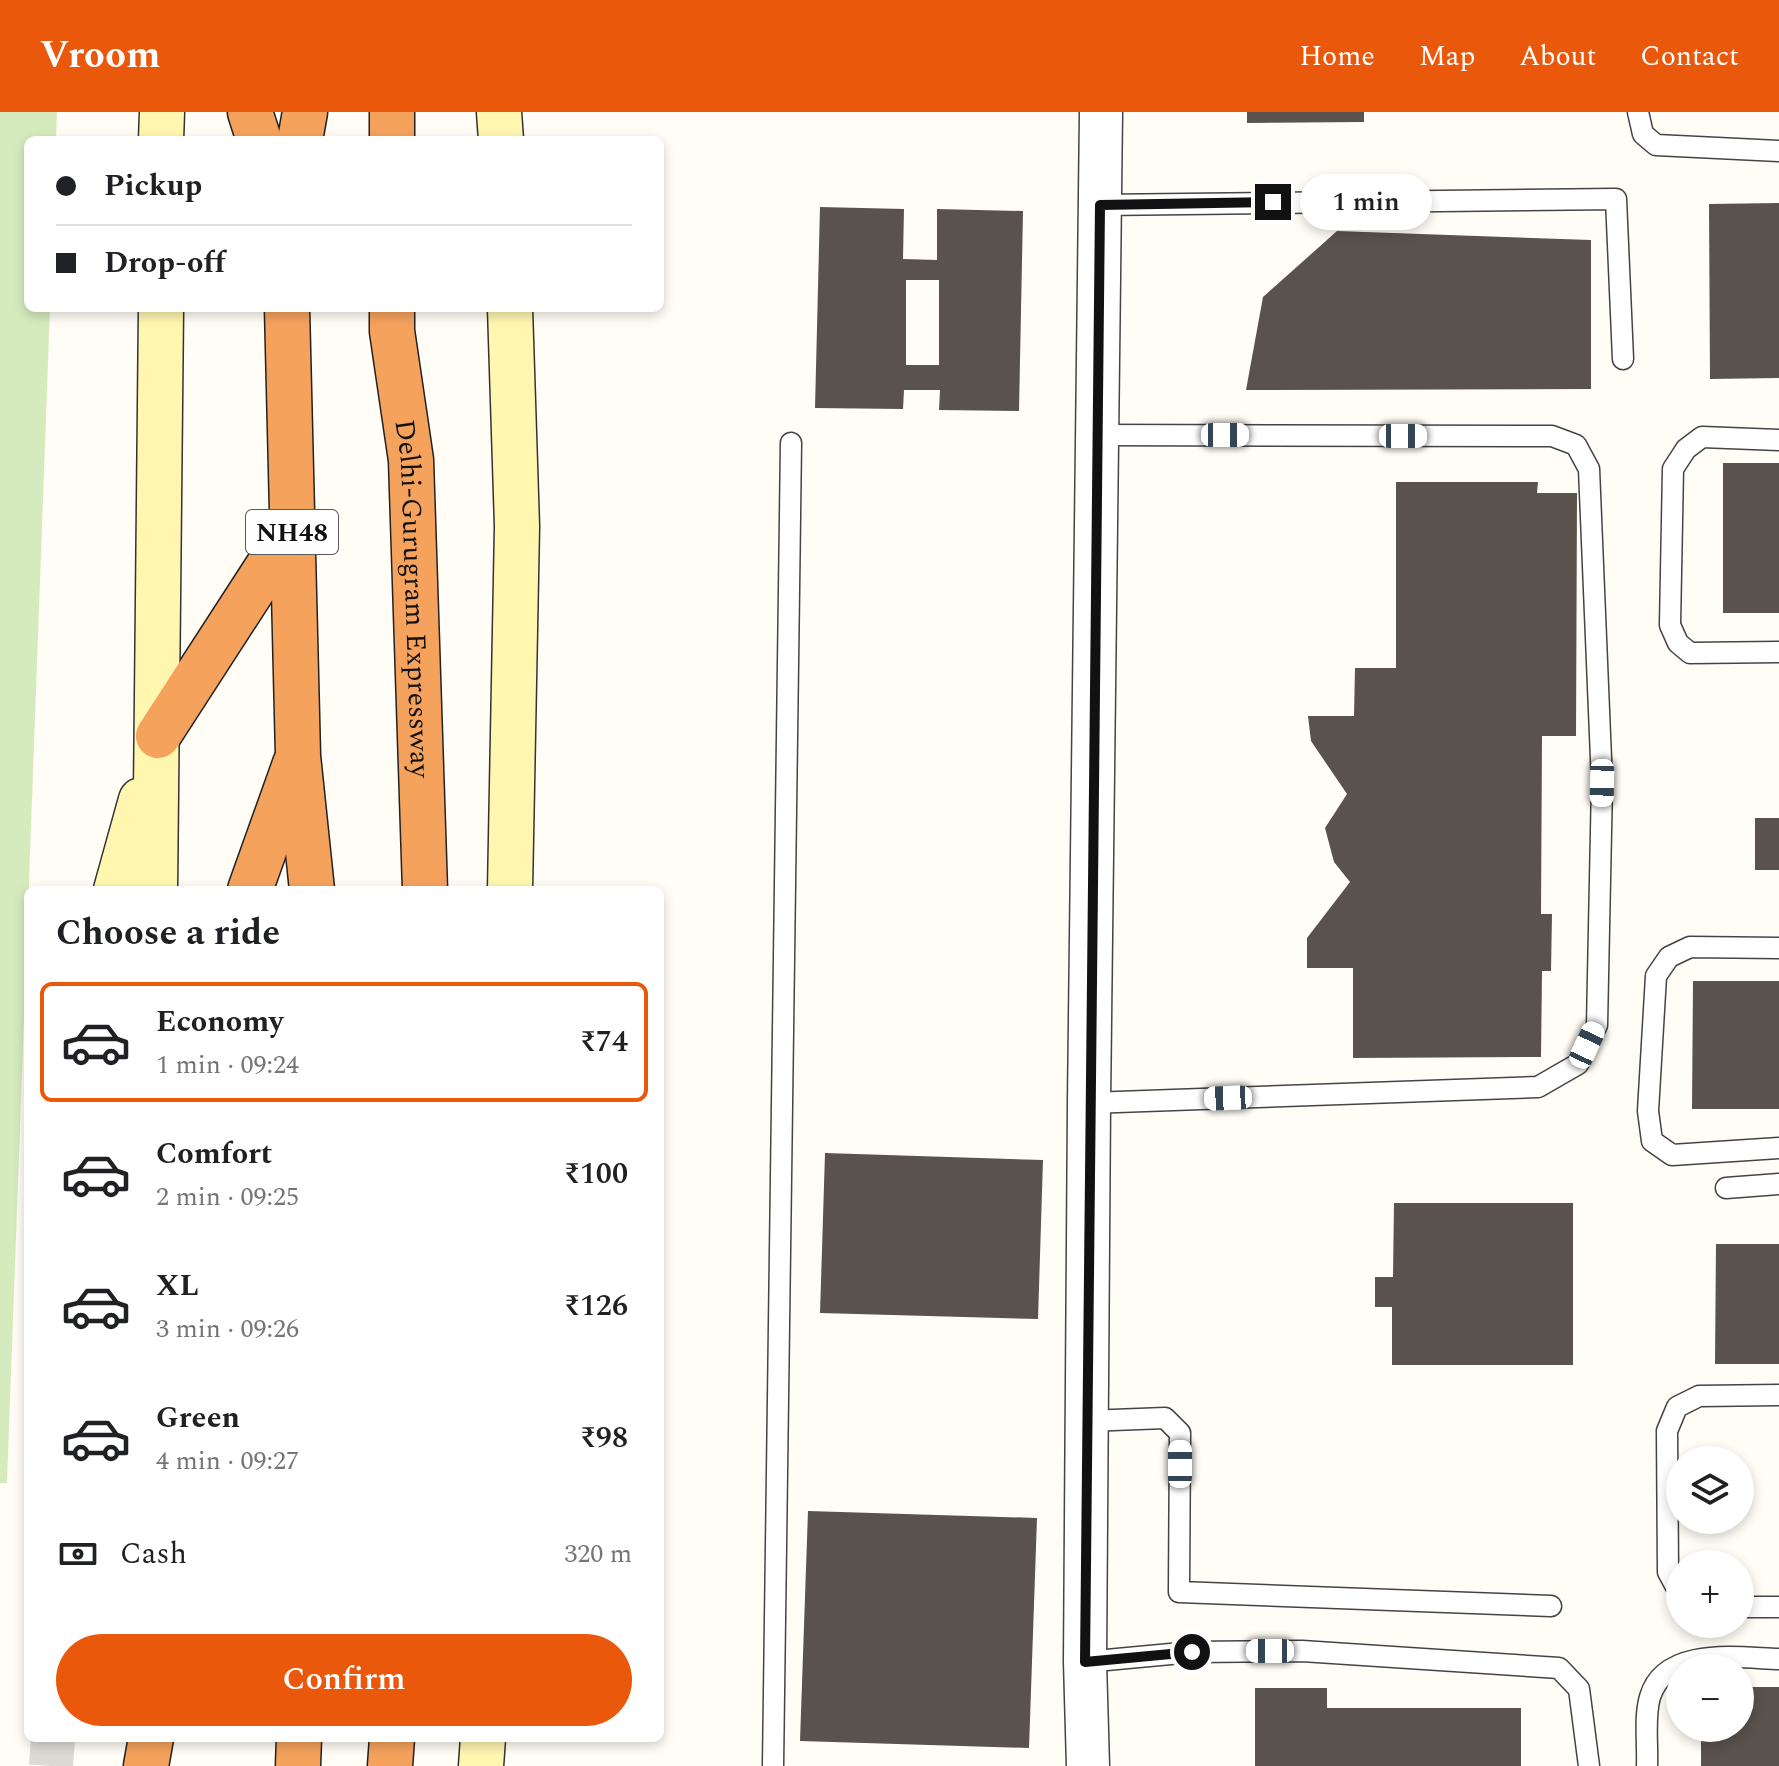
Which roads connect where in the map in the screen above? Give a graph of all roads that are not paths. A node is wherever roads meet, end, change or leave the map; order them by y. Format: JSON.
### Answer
{"nodes":[{"id":1,"x":162,"y":112,"type":"edge"},
{"id":2,"x":250,"y":112,"type":"edge"},
{"id":3,"x":305,"y":112,"type":"edge"},
{"id":4,"x":392,"y":112,"type":"edge"},
{"id":5,"x":499,"y":112,"type":"edge"},
{"id":6,"x":1101,"y":112,"type":"edge"},
{"id":7,"x":1638,"y":112,"type":"edge"},
{"id":8,"x":161,"y":136,"type":"edge"},
{"id":9,"x":258,"y":136,"type":"edge"},
{"id":10,"x":301,"y":136,"type":"edge"},
{"id":11,"x":392,"y":136,"type":"edge"},
{"id":12,"x":501,"y":136,"type":"edge"},
{"id":13,"x":1779,"y":151,"type":"edge"},
{"id":14,"x":1100,"y":205,"type":"junction"},
{"id":15,"x":161,"y":312,"type":"edge"},
{"id":16,"x":287,"y":312,"type":"edge"},
{"id":17,"x":392,"y":312,"type":"edge"},
{"id":18,"x":510,"y":312,"type":"edge"},
{"id":19,"x":1623,"y":359,"type":"dead end"},
{"id":20,"x":1096,"y":435,"type":"junction"},
{"id":21,"x":1779,"y":440,"type":"edge"},
{"id":22,"x":791,"y":443,"type":"dead end"},
{"id":23,"x":292,"y":529,"type":"junction"},
{"id":24,"x":1779,"y":652,"type":"edge"},
{"id":25,"x":158,"y":736,"type":"junction"},
{"id":26,"x":298,"y":756,"type":"junction"},
{"id":27,"x":117,"y":886,"type":"edge"},
{"id":28,"x":155,"y":886,"type":"edge"},
{"id":29,"x":251,"y":886,"type":"edge"},
{"id":30,"x":312,"y":886,"type":"edge"},
{"id":31,"x":425,"y":886,"type":"edge"},
{"id":32,"x":510,"y":886,"type":"edge"},
{"id":33,"x":1779,"y":948,"type":"edge"},
{"id":34,"x":1089,"y":1103,"type":"junction"},
{"id":35,"x":1779,"y":1148,"type":"edge"},
{"id":36,"x":1779,"y":1184,"type":"edge"},
{"id":37,"x":1726,"y":1188,"type":"dead end"},
{"id":38,"x":1779,"y":1395,"type":"edge"},
{"id":39,"x":1087,"y":1421,"type":"junction"},
{"id":40,"x":1668,"y":1550,"type":"edge"},
{"id":41,"x":1551,"y":1606,"type":"dead end"},
{"id":42,"x":1754,"y":1607,"type":"edge"},
{"id":43,"x":1779,"y":1607,"type":"edge"},
{"id":44,"x":1779,"y":1659,"type":"edge"},
{"id":45,"x":1085,"y":1662,"type":"junction"},
{"id":46,"x":139,"y":1742,"type":"edge"},
{"id":47,"x":150,"y":1742,"type":"edge"},
{"id":48,"x":299,"y":1742,"type":"edge"},
{"id":49,"x":392,"y":1742,"type":"edge"},
{"id":50,"x":483,"y":1742,"type":"edge"},
{"id":51,"x":139,"y":1766,"type":"edge"},
{"id":52,"x":146,"y":1766,"type":"edge"},
{"id":53,"x":298,"y":1766,"type":"edge"},
{"id":54,"x":390,"y":1766,"type":"edge"},
{"id":55,"x":481,"y":1766,"type":"edge"},
{"id":56,"x":773,"y":1766,"type":"edge"},
{"id":57,"x":1088,"y":1766,"type":"edge"},
{"id":58,"x":1589,"y":1766,"type":"edge"},
{"id":59,"x":1647,"y":1766,"type":"edge"}],
"edges":[{"from":1,"to":8,"type":"main road"},
{"from":2,"to":9,"type":"highway"},
{"from":3,"to":10,"type":"highway"},
{"from":4,"to":11,"type":"highway"},
{"from":5,"to":12,"type":"main road"},
{"from":6,"to":14,"type":"street"},
{"from":7,"to":13,"type":"lane"},
{"from":14,"to":19,"type":"lane"},
{"from":14,"to":20,"type":"street"},
{"from":15,"to":25,"type":"main road"},
{"from":16,"to":23,"type":"highway","number":"NH48"},
{"from":17,"to":31,"type":"highway","name":"Delhi-Gurugram Expressway"},
{"from":18,"to":32,"type":"main road"},
{"from":20,"to":34,"type":"street"},
{"from":20,"to":34,"type":"lane"},
{"from":21,"to":24,"type":"lane"},
{"from":22,"to":56,"type":"lane"},
{"from":23,"to":25,"type":"highway"},
{"from":23,"to":26,"type":"highway","number":"NH48"},
{"from":25,"to":27,"type":"main road"},
{"from":25,"to":28,"type":"main road"},
{"from":26,"to":29,"type":"highway"},
{"from":26,"to":30,"type":"highway","number":"NH48"},
{"from":33,"to":35,"type":"lane"},
{"from":34,"to":39,"type":"street"},
{"from":36,"to":37,"type":"lane"},
{"from":38,"to":40,"type":"lane"},
{"from":39,"to":41,"type":"lane"},
{"from":39,"to":45,"type":"street"},
{"from":42,"to":43,"type":"lane"},
{"from":44,"to":59,"type":"lane"},
{"from":45,"to":57,"type":"street"},
{"from":45,"to":58,"type":"lane"},
{"from":46,"to":51,"type":"main road"},
{"from":47,"to":52,"type":"highway"},
{"from":48,"to":53,"type":"highway"},
{"from":49,"to":54,"type":"highway"},
{"from":50,"to":55,"type":"main road"}]}
